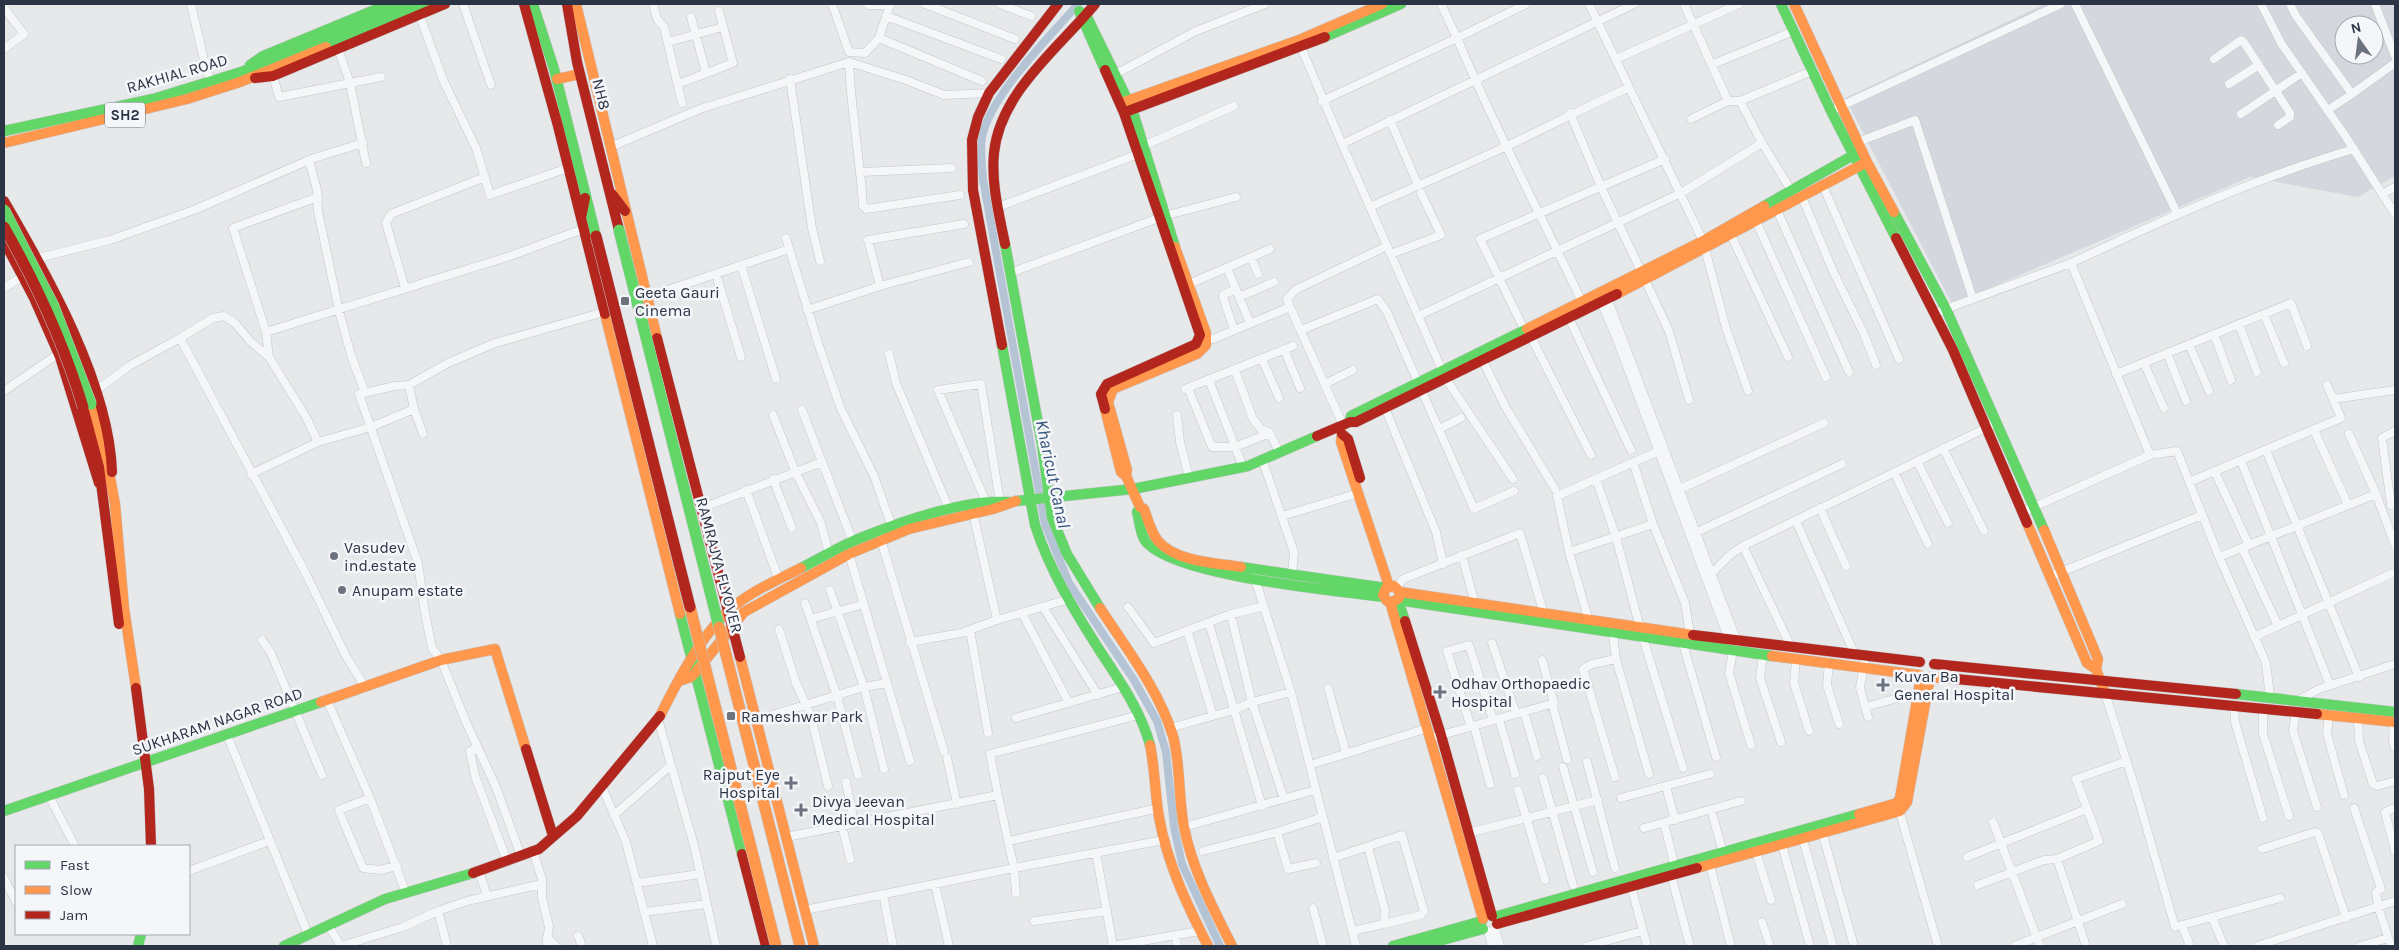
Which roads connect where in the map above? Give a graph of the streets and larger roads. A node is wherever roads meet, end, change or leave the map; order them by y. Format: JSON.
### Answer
{"nodes":[{"id":1,"x":191,"y":4,"type":"edge"},
{"id":2,"x":389,"y":4,"type":"edge"},
{"id":3,"x":406,"y":4,"type":"edge"},
{"id":4,"x":427,"y":4,"type":"edge"},
{"id":5,"x":445,"y":4,"type":"edge"},
{"id":6,"x":463,"y":4,"type":"edge"},
{"id":7,"x":524,"y":4,"type":"edge"},
{"id":8,"x":533,"y":4,"type":"edge"},
{"id":9,"x":566,"y":4,"type":"edge"},
{"id":10,"x":576,"y":4,"type":"edge"},
{"id":11,"x":653,"y":4,"type":"edge"},
{"id":12,"x":832,"y":4,"type":"edge"},
{"id":13,"x":890,"y":4,"type":"edge"},
{"id":14,"x":925,"y":4,"type":"edge"},
{"id":15,"x":1000,"y":4,"type":"edge"},
{"id":16,"x":1058,"y":4,"type":"edge"},
{"id":17,"x":1094,"y":4,"type":"edge"},
{"id":18,"x":1265,"y":4,"type":"edge"},
{"id":19,"x":1382,"y":4,"type":"edge"},
{"id":20,"x":1401,"y":4,"type":"edge"},
{"id":21,"x":1441,"y":4,"type":"edge"},
{"id":22,"x":1526,"y":4,"type":"edge"},
{"id":23,"x":1589,"y":4,"type":"edge"},
{"id":24,"x":1634,"y":4,"type":"edge"},
{"id":25,"x":1684,"y":4,"type":"edge"},
{"id":26,"x":1739,"y":4,"type":"edge"},
{"id":27,"x":1782,"y":4,"type":"edge"},
{"id":28,"x":1794,"y":4,"type":"edge"},
{"id":29,"x":2061,"y":4,"type":"edge"},
{"id":30,"x":2075,"y":4,"type":"edge"},
{"id":31,"x":2261,"y":4,"type":"edge"},
{"id":32,"x":2290,"y":4,"type":"edge"},
{"id":33,"x":2375,"y":4,"type":"edge"},
{"id":34,"x":868,"y":5,"type":"dead end"},
{"id":35,"x":4,"y":8,"type":"edge"},
{"id":36,"x":718,"y":11,"type":"dead end"},
{"id":37,"x":1079,"y":12,"type":"edge"},
{"id":38,"x":419,"y":14,"type":"junction"},
{"id":39,"x":886,"y":16,"type":"junction"},
{"id":40,"x":1031,"y":16,"type":"dead end"},
{"id":41,"x":691,"y":17,"type":"dead end"},
{"id":42,"x":1596,"y":22,"type":"junction"},
{"id":43,"x":1694,"y":24,"type":"junction"},
{"id":44,"x":723,"y":27,"type":"junction"},
{"id":45,"x":1794,"y":31,"type":"junction"},
{"id":46,"x":695,"y":34,"type":"junction"},
{"id":47,"x":879,"y":38,"type":"junction"},
{"id":48,"x":1457,"y":38,"type":"junction"},
{"id":49,"x":1015,"y":39,"type":"dead end"},
{"id":50,"x":668,"y":42,"type":"junction"},
{"id":51,"x":1301,"y":47,"type":"junction"},
{"id":52,"x":4,"y":49,"type":"edge"},
{"id":53,"x":338,"y":49,"type":"junction"},
{"id":54,"x":2395,"y":56,"type":"edge"},
{"id":55,"x":1001,"y":59,"type":"dead end"},
{"id":56,"x":1616,"y":59,"type":"junction"},
{"id":57,"x":2214,"y":59,"type":"dead end"},
{"id":58,"x":849,"y":62,"type":"junction"},
{"id":59,"x":2395,"y":63,"type":"edge"},
{"id":60,"x":1713,"y":64,"type":"junction"},
{"id":61,"x":2259,"y":64,"type":"junction"},
{"id":62,"x":269,"y":70,"type":"junction"},
{"id":63,"x":1812,"y":70,"type":"junction"},
{"id":64,"x":580,"y":74,"type":"junction"},
{"id":65,"x":706,"y":74,"type":"junction"},
{"id":66,"x":2302,"y":74,"type":"junction"},
{"id":67,"x":242,"y":75,"type":"junction"},
{"id":68,"x":1114,"y":75,"type":"junction"},
{"id":69,"x":381,"y":77,"type":"dead end"},
{"id":70,"x":556,"y":79,"type":"junction"},
{"id":71,"x":790,"y":79,"type":"junction"},
{"id":72,"x":982,"y":80,"type":"dead end"},
{"id":73,"x":1474,"y":80,"type":"junction"},
{"id":74,"x":211,"y":81,"type":"junction"},
{"id":75,"x":350,"y":83,"type":"junction"},
{"id":76,"x":678,"y":84,"type":"junction"},
{"id":77,"x":2229,"y":84,"type":"dead end"},
{"id":78,"x":491,"y":86,"type":"dead end"},
{"id":79,"x":1628,"y":88,"type":"junction"},
{"id":80,"x":2276,"y":91,"type":"junction"},
{"id":81,"x":988,"y":93,"type":"junction"},
{"id":82,"x":2352,"y":94,"type":"junction"},
{"id":83,"x":1322,"y":101,"type":"junction"},
{"id":84,"x":1728,"y":101,"type":"junction"},
{"id":85,"x":1740,"y":101,"type":"junction"},
{"id":86,"x":682,"y":103,"type":"dead end"},
{"id":87,"x":1126,"y":106,"type":"junction"},
{"id":88,"x":1234,"y":106,"type":"dead end"},
{"id":89,"x":1836,"y":109,"type":"junction"},
{"id":90,"x":2328,"y":110,"type":"junction"},
{"id":91,"x":1570,"y":113,"type":"junction"},
{"id":92,"x":2241,"y":114,"type":"dead end"},
{"id":93,"x":1691,"y":119,"type":"dead end"},
{"id":94,"x":1390,"y":120,"type":"junction"},
{"id":95,"x":2278,"y":125,"type":"dead end"},
{"id":96,"x":4,"y":131,"type":"edge"},
{"id":97,"x":4,"y":143,"type":"edge"},
{"id":98,"x":1762,"y":143,"type":"junction"},
{"id":99,"x":363,"y":144,"type":"junction"},
{"id":100,"x":1342,"y":144,"type":"junction"},
{"id":101,"x":610,"y":147,"type":"junction"},
{"id":102,"x":1504,"y":148,"type":"junction"},
{"id":103,"x":1858,"y":149,"type":"junction"},
{"id":104,"x":2354,"y":149,"type":"junction"},
{"id":105,"x":1142,"y":151,"type":"junction"},
{"id":106,"x":1664,"y":159,"type":"junction"},
{"id":107,"x":309,"y":160,"type":"junction"},
{"id":108,"x":366,"y":163,"type":"dead end"},
{"id":109,"x":1863,"y":164,"type":"junction"},
{"id":110,"x":568,"y":168,"type":"junction"},
{"id":111,"x":609,"y":168,"type":"junction"},
{"id":112,"x":952,"y":168,"type":"dead end"},
{"id":113,"x":861,"y":172,"type":"junction"},
{"id":114,"x":485,"y":176,"type":"junction"},
{"id":115,"x":1418,"y":185,"type":"junction"},
{"id":116,"x":1823,"y":186,"type":"junction"},
{"id":117,"x":1601,"y":187,"type":"junction"},
{"id":118,"x":2395,"y":187,"type":"edge"},
{"id":119,"x":1791,"y":190,"type":"junction"},
{"id":120,"x":609,"y":191,"type":"junction"},
{"id":121,"x":1421,"y":193,"type":"dead end"},
{"id":122,"x":1681,"y":193,"type":"junction"},
{"id":123,"x":586,"y":194,"type":"junction"},
{"id":124,"x":2382,"y":194,"type":"junction"},
{"id":125,"x":960,"y":195,"type":"dead end"},
{"id":126,"x":318,"y":196,"type":"junction"},
{"id":127,"x":1236,"y":197,"type":"dead end"},
{"id":128,"x":1802,"y":197,"type":"junction"},
{"id":129,"x":4,"y":202,"type":"edge"},
{"id":130,"x":998,"y":207,"type":"junction"},
{"id":131,"x":1370,"y":207,"type":"junction"},
{"id":132,"x":4,"y":210,"type":"edge"},
{"id":133,"x":1777,"y":210,"type":"junction"},
{"id":134,"x":625,"y":211,"type":"junction"},
{"id":135,"x":2177,"y":213,"type":"junction"},
{"id":136,"x":1539,"y":214,"type":"junction"},
{"id":137,"x":2395,"y":214,"type":"edge"},
{"id":138,"x":1162,"y":217,"type":"junction"},
{"id":139,"x":1756,"y":221,"type":"junction"},
{"id":140,"x":1619,"y":223,"type":"junction"},
{"id":141,"x":582,"y":224,"type":"junction"},
{"id":142,"x":964,"y":224,"type":"dead end"},
{"id":143,"x":4,"y":227,"type":"edge"},
{"id":144,"x":1731,"y":235,"type":"junction"},
{"id":145,"x":786,"y":238,"type":"dead end"},
{"id":146,"x":4,"y":241,"type":"edge"},
{"id":147,"x":1704,"y":245,"type":"junction"},
{"id":148,"x":1388,"y":246,"type":"junction"},
{"id":149,"x":790,"y":249,"type":"junction"},
{"id":150,"x":1270,"y":249,"type":"dead end"},
{"id":151,"x":1559,"y":252,"type":"junction"},
{"id":152,"x":1391,"y":254,"type":"junction"},
{"id":153,"x":1251,"y":257,"type":"junction"},
{"id":154,"x":39,"y":258,"type":"junction"},
{"id":155,"x":820,"y":261,"type":"dead end"},
{"id":156,"x":969,"y":262,"type":"dead end"},
{"id":157,"x":2071,"y":263,"type":"junction"},
{"id":158,"x":741,"y":265,"type":"junction"},
{"id":159,"x":1227,"y":268,"type":"junction"},
{"id":160,"x":1010,"y":273,"type":"junction"},
{"id":161,"x":716,"y":274,"type":"junction"},
{"id":162,"x":1258,"y":274,"type":"dead end"},
{"id":163,"x":1643,"y":275,"type":"junction"},
{"id":164,"x":23,"y":276,"type":"junction"},
{"id":165,"x":1498,"y":280,"type":"junction"},
{"id":166,"x":1274,"y":282,"type":"dead end"},
{"id":167,"x":1189,"y":284,"type":"junction"},
{"id":168,"x":880,"y":286,"type":"junction"},
{"id":169,"x":4,"y":288,"type":"edge"},
{"id":170,"x":406,"y":288,"type":"junction"},
{"id":171,"x":1236,"y":289,"type":"junction"},
{"id":172,"x":1603,"y":296,"type":"junction"},
{"id":173,"x":647,"y":297,"type":"junction"},
{"id":174,"x":1239,"y":297,"type":"junction"},
{"id":175,"x":1973,"y":299,"type":"junction"},
{"id":176,"x":1582,"y":302,"type":"junction"},
{"id":177,"x":1290,"y":308,"type":"junction"},
{"id":178,"x":807,"y":310,"type":"junction"},
{"id":179,"x":339,"y":311,"type":"junction"},
{"id":180,"x":1941,"y":311,"type":"junction"},
{"id":181,"x":604,"y":312,"type":"junction"},
{"id":182,"x":2264,"y":314,"type":"junction"},
{"id":183,"x":1418,"y":316,"type":"junction"},
{"id":184,"x":1569,"y":318,"type":"junction"},
{"id":185,"x":1250,"y":323,"type":"junction"},
{"id":186,"x":2239,"y":324,"type":"junction"},
{"id":187,"x":1234,"y":330,"type":"junction"},
{"id":188,"x":1301,"y":330,"type":"junction"},
{"id":189,"x":266,"y":332,"type":"junction"},
{"id":190,"x":1528,"y":334,"type":"junction"},
{"id":191,"x":2214,"y":334,"type":"junction"},
{"id":192,"x":1203,"y":337,"type":"junction"},
{"id":193,"x":180,"y":338,"type":"junction"},
{"id":194,"x":2189,"y":344,"type":"junction"},
{"id":195,"x":1293,"y":346,"type":"dead end"},
{"id":196,"x":2307,"y":346,"type":"dead end"},
{"id":197,"x":1284,"y":349,"type":"junction"},
{"id":198,"x":2168,"y":353,"type":"junction"},
{"id":199,"x":58,"y":354,"type":"junction"},
{"id":200,"x":888,"y":354,"type":"dead end"},
{"id":201,"x":269,"y":356,"type":"junction"},
{"id":202,"x":741,"y":357,"type":"dead end"},
{"id":203,"x":1788,"y":357,"type":"dead end"},
{"id":204,"x":1262,"y":359,"type":"junction"},
{"id":205,"x":1898,"y":359,"type":"dead end"},
{"id":206,"x":1483,"y":361,"type":"junction"},
{"id":207,"x":2144,"y":363,"type":"junction"},
{"id":208,"x":2284,"y":363,"type":"dead end"},
{"id":209,"x":1876,"y":365,"type":"dead end"},
{"id":210,"x":1235,"y":370,"type":"junction"},
{"id":211,"x":1353,"y":370,"type":"dead end"},
{"id":212,"x":1849,"y":372,"type":"dead end"},
{"id":213,"x":2257,"y":372,"type":"dead end"},
{"id":214,"x":2116,"y":374,"type":"junction"},
{"id":215,"x":1444,"y":375,"type":"junction"},
{"id":216,"x":1826,"y":377,"type":"dead end"},
{"id":217,"x":776,"y":379,"type":"dead end"},
{"id":218,"x":1209,"y":380,"type":"junction"},
{"id":219,"x":2232,"y":380,"type":"dead end"},
{"id":220,"x":1325,"y":384,"type":"junction"},
{"id":221,"x":2327,"y":385,"type":"dead end"},
{"id":222,"x":409,"y":386,"type":"junction"},
{"id":223,"x":1421,"y":387,"type":"junction"},
{"id":224,"x":1300,"y":388,"type":"dead end"},
{"id":225,"x":4,"y":390,"type":"edge"},
{"id":226,"x":2395,"y":390,"type":"edge"},
{"id":227,"x":1748,"y":391,"type":"dead end"},
{"id":228,"x":2209,"y":391,"type":"dead end"},
{"id":229,"x":96,"y":392,"type":"junction"},
{"id":230,"x":365,"y":392,"type":"junction"},
{"id":231,"x":1279,"y":398,"type":"dead end"},
{"id":232,"x":74,"y":399,"type":"junction"},
{"id":233,"x":2333,"y":399,"type":"junction"},
{"id":234,"x":1689,"y":400,"type":"dead end"},
{"id":235,"x":2186,"y":401,"type":"dead end"},
{"id":236,"x":87,"y":406,"type":"junction"},
{"id":237,"x":1385,"y":408,"type":"junction"},
{"id":238,"x":2164,"y":408,"type":"dead end"},
{"id":239,"x":414,"y":409,"type":"junction"},
{"id":240,"x":802,"y":410,"type":"dead end"},
{"id":241,"x":773,"y":415,"type":"dead end"},
{"id":242,"x":1177,"y":415,"type":"dead end"},
{"id":243,"x":1461,"y":418,"type":"dead end"},
{"id":244,"x":1824,"y":423,"type":"dead end"},
{"id":245,"x":1991,"y":425,"type":"junction"},
{"id":246,"x":371,"y":427,"type":"junction"},
{"id":247,"x":1343,"y":427,"type":"junction"},
{"id":248,"x":1439,"y":429,"type":"junction"},
{"id":249,"x":2314,"y":430,"type":"junction"},
{"id":250,"x":2395,"y":431,"type":"edge"},
{"id":251,"x":1270,"y":433,"type":"junction"},
{"id":252,"x":423,"y":434,"type":"dead end"},
{"id":253,"x":2349,"y":434,"type":"dead end"},
{"id":254,"x":318,"y":442,"type":"junction"},
{"id":255,"x":1235,"y":447,"type":"junction"},
{"id":256,"x":1943,"y":448,"type":"junction"},
{"id":257,"x":1631,"y":450,"type":"dead end"},
{"id":258,"x":2266,"y":450,"type":"junction"},
{"id":259,"x":1659,"y":451,"type":"junction"},
{"id":260,"x":1279,"y":452,"type":"junction"},
{"id":261,"x":1591,"y":455,"type":"dead end"},
{"id":262,"x":2150,"y":455,"type":"junction"},
{"id":263,"x":1262,"y":460,"type":"junction"},
{"id":264,"x":1917,"y":461,"type":"junction"},
{"id":265,"x":2241,"y":461,"type":"junction"},
{"id":266,"x":822,"y":462,"type":"junction"},
{"id":267,"x":1634,"y":462,"type":"junction"},
{"id":268,"x":1842,"y":464,"type":"dead end"},
{"id":269,"x":1243,"y":467,"type":"junction"},
{"id":270,"x":795,"y":471,"type":"junction"},
{"id":271,"x":1894,"y":472,"type":"junction"},
{"id":272,"x":2215,"y":472,"type":"junction"},
{"id":273,"x":251,"y":474,"type":"junction"},
{"id":274,"x":1189,"y":477,"type":"junction"},
{"id":275,"x":773,"y":479,"type":"junction"},
{"id":276,"x":1513,"y":479,"type":"dead end"},
{"id":277,"x":1596,"y":479,"type":"junction"},
{"id":278,"x":2189,"y":482,"type":"junction"},
{"id":279,"x":108,"y":489,"type":"junction"},
{"id":280,"x":1133,"y":489,"type":"junction"},
{"id":281,"x":1680,"y":489,"type":"junction"},
{"id":282,"x":746,"y":490,"type":"junction"},
{"id":283,"x":1555,"y":490,"type":"dead end"},
{"id":284,"x":1514,"y":491,"type":"dead end"},
{"id":285,"x":1359,"y":493,"type":"junction"},
{"id":286,"x":2376,"y":494,"type":"junction"},
{"id":287,"x":1048,"y":495,"type":"junction"},
{"id":288,"x":1030,"y":498,"type":"junction"},
{"id":289,"x":986,"y":502,"type":"junction"},
{"id":290,"x":1005,"y":502,"type":"junction"},
{"id":291,"x":2395,"y":504,"type":"edge"},
{"id":292,"x":2348,"y":505,"type":"junction"},
{"id":293,"x":702,"y":508,"type":"junction"},
{"id":294,"x":1820,"y":508,"type":"junction"},
{"id":295,"x":949,"y":509,"type":"junction"},
{"id":296,"x":2029,"y":509,"type":"junction"},
{"id":297,"x":973,"y":513,"type":"junction"},
{"id":298,"x":2202,"y":514,"type":"junction"},
{"id":299,"x":1282,"y":516,"type":"junction"},
{"id":300,"x":1796,"y":520,"type":"junction"},
{"id":301,"x":1948,"y":523,"type":"dead end"},
{"id":302,"x":1653,"y":524,"type":"junction"},
{"id":303,"x":892,"y":526,"type":"junction"},
{"id":304,"x":2298,"y":526,"type":"junction"},
{"id":305,"x":792,"y":528,"type":"dead end"},
{"id":306,"x":1984,"y":531,"type":"dead end"},
{"id":307,"x":1697,"y":532,"type":"junction"},
{"id":308,"x":1616,"y":537,"type":"junction"},
{"id":309,"x":2270,"y":538,"type":"junction"},
{"id":310,"x":881,"y":540,"type":"junction"},
{"id":311,"x":853,"y":542,"type":"junction"},
{"id":312,"x":1928,"y":544,"type":"dead end"},
{"id":313,"x":2395,"y":545,"type":"edge"},
{"id":314,"x":1743,"y":546,"type":"junction"},
{"id":315,"x":2245,"y":547,"type":"junction"},
{"id":316,"x":1570,"y":552,"type":"junction"},
{"id":317,"x":829,"y":554,"type":"junction"},
{"id":318,"x":849,"y":554,"type":"junction"},
{"id":319,"x":1462,"y":555,"type":"junction"},
{"id":320,"x":2219,"y":557,"type":"junction"},
{"id":321,"x":1443,"y":564,"type":"junction"},
{"id":322,"x":1846,"y":566,"type":"dead end"},
{"id":323,"x":2395,"y":572,"type":"edge"},
{"id":324,"x":1712,"y":573,"type":"junction"},
{"id":325,"x":1257,"y":574,"type":"junction"},
{"id":326,"x":1292,"y":574,"type":"junction"},
{"id":327,"x":2056,"y":574,"type":"junction"},
{"id":328,"x":779,"y":580,"type":"junction"},
{"id":329,"x":830,"y":590,"type":"dead end"},
{"id":330,"x":1392,"y":592,"type":"junction"},
{"id":331,"x":1473,"y":596,"type":"dead end"},
{"id":332,"x":1066,"y":600,"type":"junction"},
{"id":333,"x":805,"y":603,"type":"dead end"},
{"id":334,"x":2330,"y":603,"type":"junction"},
{"id":335,"x":864,"y":604,"type":"junction"},
{"id":336,"x":1264,"y":606,"type":"junction"},
{"id":337,"x":1042,"y":607,"type":"junction"},
{"id":338,"x":1128,"y":607,"type":"dead end"},
{"id":339,"x":728,"y":612,"type":"junction"},
{"id":340,"x":838,"y":612,"type":"junction"},
{"id":341,"x":1022,"y":613,"type":"junction"},
{"id":342,"x":1231,"y":614,"type":"junction"},
{"id":343,"x":1544,"y":614,"type":"junction"},
{"id":344,"x":2302,"y":616,"type":"junction"},
{"id":345,"x":811,"y":619,"type":"junction"},
{"id":346,"x":997,"y":620,"type":"junction"},
{"id":347,"x":1589,"y":621,"type":"junction"},
{"id":348,"x":1208,"y":622,"type":"junction"},
{"id":349,"x":732,"y":626,"type":"junction"},
{"id":350,"x":2278,"y":626,"type":"junction"},
{"id":351,"x":779,"y":629,"type":"dead end"},
{"id":352,"x":970,"y":630,"type":"junction"},
{"id":353,"x":1187,"y":630,"type":"junction"},
{"id":354,"x":1641,"y":633,"type":"junction"},
{"id":355,"x":1613,"y":634,"type":"junction"},
{"id":356,"x":2254,"y":637,"type":"junction"},
{"id":357,"x":262,"y":640,"type":"dead end"},
{"id":358,"x":1687,"y":640,"type":"junction"},
{"id":359,"x":910,"y":642,"type":"junction"},
{"id":360,"x":1492,"y":643,"type":"dead end"},
{"id":361,"x":1735,"y":646,"type":"junction"},
{"id":362,"x":1791,"y":648,"type":"junction"},
{"id":363,"x":1762,"y":655,"type":"junction"},
{"id":364,"x":1860,"y":655,"type":"junction"},
{"id":365,"x":1616,"y":658,"type":"junction"},
{"id":366,"x":1796,"y":659,"type":"junction"},
{"id":367,"x":441,"y":660,"type":"junction"},
{"id":368,"x":692,"y":660,"type":"junction"},
{"id":369,"x":1542,"y":660,"type":"dead end"},
{"id":370,"x":1920,"y":662,"type":"junction"},
{"id":371,"x":1829,"y":663,"type":"junction"},
{"id":372,"x":1934,"y":664,"type":"junction"},
{"id":373,"x":2395,"y":664,"type":"edge"},
{"id":374,"x":1863,"y":668,"type":"junction"},
{"id":375,"x":695,"y":673,"type":"junction"},
{"id":376,"x":1923,"y":676,"type":"junction"},
{"id":377,"x":2359,"y":677,"type":"junction"},
{"id":378,"x":679,"y":680,"type":"junction"},
{"id":379,"x":2100,"y":681,"type":"junction"},
{"id":380,"x":887,"y":683,"type":"junction"},
{"id":381,"x":2330,"y":685,"type":"junction"},
{"id":382,"x":365,"y":687,"type":"junction"},
{"id":383,"x":864,"y":687,"type":"junction"},
{"id":384,"x":1123,"y":687,"type":"junction"},
{"id":385,"x":1328,"y":688,"type":"dead end"},
{"id":386,"x":1291,"y":692,"type":"junction"},
{"id":387,"x":2105,"y":692,"type":"junction"},
{"id":388,"x":1098,"y":695,"type":"junction"},
{"id":389,"x":837,"y":696,"type":"junction"},
{"id":390,"x":2270,"y":697,"type":"junction"},
{"id":391,"x":1898,"y":698,"type":"dead end"},
{"id":392,"x":328,"y":700,"type":"junction"},
{"id":393,"x":1252,"y":702,"type":"junction"},
{"id":394,"x":1068,"y":703,"type":"junction"},
{"id":395,"x":805,"y":704,"type":"junction"},
{"id":396,"x":1552,"y":704,"type":"junction"},
{"id":397,"x":2234,"y":704,"type":"junction"},
{"id":398,"x":2296,"y":706,"type":"junction"},
{"id":399,"x":1865,"y":707,"type":"junction"},
{"id":400,"x":2264,"y":708,"type":"junction"},
{"id":401,"x":1234,"y":710,"type":"junction"},
{"id":402,"x":294,"y":712,"type":"junction"},
{"id":403,"x":1520,"y":713,"type":"junction"},
{"id":404,"x":1138,"y":715,"type":"junction"},
{"id":405,"x":2328,"y":715,"type":"junction"},
{"id":406,"x":1213,"y":716,"type":"junction"},
{"id":407,"x":1868,"y":717,"type":"dead end"},
{"id":408,"x":2395,"y":717,"type":"edge"},
{"id":409,"x":1016,"y":718,"type":"dead end"},
{"id":410,"x":2358,"y":718,"type":"junction"},
{"id":411,"x":658,"y":719,"type":"junction"},
{"id":412,"x":756,"y":720,"type":"junction"},
{"id":413,"x":1496,"y":720,"type":"junction"},
{"id":414,"x":1839,"y":724,"type":"dead end"},
{"id":415,"x":1472,"y":726,"type":"junction"},
{"id":416,"x":1170,"y":728,"type":"junction"},
{"id":417,"x":1809,"y":731,"type":"dead end"},
{"id":418,"x":988,"y":733,"type":"dead end"},
{"id":419,"x":1433,"y":734,"type":"junction"},
{"id":420,"x":227,"y":735,"type":"junction"},
{"id":421,"x":1781,"y":742,"type":"dead end"},
{"id":422,"x":1751,"y":745,"type":"dead end"},
{"id":423,"x":478,"y":748,"type":"junction"},
{"id":424,"x":2395,"y":748,"type":"edge"},
{"id":425,"x":1346,"y":753,"type":"junction"},
{"id":426,"x":1537,"y":756,"type":"dead end"},
{"id":427,"x":1716,"y":757,"type":"dead end"},
{"id":428,"x":1567,"y":759,"type":"dead end"},
{"id":429,"x":910,"y":761,"type":"dead end"},
{"id":430,"x":2127,"y":761,"type":"junction"},
{"id":431,"x":1587,"y":762,"type":"dead end"},
{"id":432,"x":1316,"y":763,"type":"dead end"},
{"id":433,"x":144,"y":764,"type":"junction"},
{"id":434,"x":670,"y":766,"type":"junction"},
{"id":435,"x":1563,"y":767,"type":"dead end"},
{"id":436,"x":1683,"y":768,"type":"dead end"},
{"id":437,"x":884,"y":769,"type":"dead end"},
{"id":438,"x":1515,"y":774,"type":"dead end"},
{"id":439,"x":1649,"y":774,"type":"dead end"},
{"id":440,"x":1710,"y":774,"type":"dead end"},
{"id":441,"x":322,"y":775,"type":"dead end"},
{"id":442,"x":858,"y":775,"type":"dead end"},
{"id":443,"x":1615,"y":777,"type":"dead end"},
{"id":444,"x":1543,"y":778,"type":"dead end"},
{"id":445,"x":2395,"y":781,"type":"edge"},
{"id":446,"x":846,"y":782,"type":"dead end"},
{"id":447,"x":1490,"y":784,"type":"dead end"},
{"id":448,"x":828,"y":786,"type":"dead end"},
{"id":449,"x":1666,"y":786,"type":"junction"},
{"id":450,"x":602,"y":787,"type":"junction"},
{"id":451,"x":1315,"y":790,"type":"junction"},
{"id":452,"x":1518,"y":790,"type":"dead end"},
{"id":453,"x":998,"y":795,"type":"junction"},
{"id":454,"x":2344,"y":795,"type":"dead end"},
{"id":455,"x":49,"y":796,"type":"junction"},
{"id":456,"x":370,"y":798,"type":"junction"},
{"id":457,"x":1621,"y":798,"type":"dead end"},
{"id":458,"x":1284,"y":799,"type":"junction"},
{"id":459,"x":1598,"y":800,"type":"junction"},
{"id":460,"x":1741,"y":801,"type":"dead end"},
{"id":461,"x":957,"y":804,"type":"junction"},
{"id":462,"x":1262,"y":806,"type":"junction"},
{"id":463,"x":1574,"y":806,"type":"junction"},
{"id":464,"x":1899,"y":807,"type":"junction"},
{"id":465,"x":2317,"y":807,"type":"dead end"},
{"id":466,"x":1159,"y":808,"type":"junction"},
{"id":467,"x":2354,"y":808,"type":"dead end"},
{"id":468,"x":2395,"y":808,"type":"edge"},
{"id":469,"x":1711,"y":809,"type":"junction"},
{"id":470,"x":2087,"y":809,"type":"junction"},
{"id":471,"x":4,"y":811,"type":"edge"},
{"id":472,"x":1552,"y":812,"type":"junction"},
{"id":473,"x":614,"y":814,"type":"junction"},
{"id":474,"x":2289,"y":816,"type":"dead end"},
{"id":475,"x":1323,"y":817,"type":"junction"},
{"id":476,"x":1526,"y":818,"type":"junction"},
{"id":477,"x":2263,"y":818,"type":"dead end"},
{"id":478,"x":1675,"y":820,"type":"junction"},
{"id":479,"x":1993,"y":822,"type":"dead end"},
{"id":480,"x":854,"y":823,"type":"junction"},
{"id":481,"x":1664,"y":823,"type":"junction"},
{"id":482,"x":842,"y":826,"type":"junction"},
{"id":483,"x":1184,"y":827,"type":"junction"},
{"id":484,"x":1644,"y":828,"type":"dead end"},
{"id":485,"x":1822,"y":830,"type":"junction"},
{"id":486,"x":1277,"y":832,"type":"junction"},
{"id":487,"x":1468,"y":833,"type":"junction"},
{"id":488,"x":1802,"y":835,"type":"junction"},
{"id":489,"x":553,"y":836,"type":"junction"},
{"id":490,"x":786,"y":838,"type":"junction"},
{"id":491,"x":1164,"y":840,"type":"junction"},
{"id":492,"x":269,"y":841,"type":"junction"},
{"id":493,"x":1008,"y":841,"type":"junction"},
{"id":494,"x":1782,"y":844,"type":"junction"},
{"id":495,"x":2001,"y":844,"type":"junction"},
{"id":496,"x":74,"y":845,"type":"edge"},
{"id":497,"x":145,"y":845,"type":"edge"},
{"id":498,"x":151,"y":845,"type":"edge"},
{"id":499,"x":1368,"y":847,"type":"junction"},
{"id":500,"x":2262,"y":849,"type":"dead end"},
{"id":501,"x":533,"y":851,"type":"junction"},
{"id":502,"x":1203,"y":851,"type":"dead end"},
{"id":503,"x":2395,"y":851,"type":"edge"},
{"id":504,"x":1756,"y":852,"type":"junction"},
{"id":505,"x":1096,"y":853,"type":"junction"},
{"id":506,"x":1723,"y":853,"type":"junction"},
{"id":507,"x":521,"y":856,"type":"junction"},
{"id":508,"x":1968,"y":857,"type":"dead end"},
{"id":509,"x":850,"y":858,"type":"dead end"},
{"id":510,"x":1334,"y":858,"type":"junction"},
{"id":511,"x":2057,"y":859,"type":"junction"},
{"id":512,"x":507,"y":861,"type":"junction"},
{"id":513,"x":1709,"y":861,"type":"junction"},
{"id":514,"x":1316,"y":863,"type":"dead end"},
{"id":515,"x":397,"y":866,"type":"junction"},
{"id":516,"x":1014,"y":868,"type":"junction"},
{"id":517,"x":1615,"y":868,"type":"dead end"},
{"id":518,"x":1672,"y":870,"type":"junction"},
{"id":519,"x":190,"y":871,"type":"edge"},
{"id":520,"x":479,"y":871,"type":"junction"},
{"id":521,"x":1593,"y":872,"type":"dead end"},
{"id":522,"x":2012,"y":872,"type":"junction"},
{"id":523,"x":700,"y":874,"type":"junction"},
{"id":524,"x":4,"y":878,"type":"edge"},
{"id":525,"x":1545,"y":880,"type":"dead end"},
{"id":526,"x":637,"y":883,"type":"junction"},
{"id":527,"x":542,"y":884,"type":"junction"},
{"id":528,"x":935,"y":884,"type":"junction"},
{"id":529,"x":1630,"y":884,"type":"junction"},
{"id":530,"x":1573,"y":885,"type":"dead end"},
{"id":531,"x":1978,"y":885,"type":"dead end"},
{"id":532,"x":406,"y":893,"type":"junction"},
{"id":533,"x":1016,"y":893,"type":"dead end"},
{"id":534,"x":883,"y":894,"type":"junction"},
{"id":535,"x":487,"y":896,"type":"junction"},
{"id":536,"x":2280,"y":898,"type":"dead end"},
{"id":537,"x":15,"y":900,"type":"edge"},
{"id":538,"x":1771,"y":900,"type":"dead end"},
{"id":539,"x":2395,"y":901,"type":"edge"},
{"id":540,"x":707,"y":904,"type":"junction"},
{"id":541,"x":2122,"y":904,"type":"dead end"},
{"id":542,"x":2378,"y":906,"type":"junction"},
{"id":543,"x":1313,"y":908,"type":"dead end"},
{"id":544,"x":438,"y":910,"type":"junction"},
{"id":545,"x":805,"y":910,"type":"junction"},
{"id":546,"x":1107,"y":911,"type":"junction"},
{"id":547,"x":644,"y":912,"type":"junction"},
{"id":548,"x":2212,"y":917,"type":"junction"},
{"id":549,"x":2346,"y":918,"type":"junction"},
{"id":550,"x":1034,"y":921,"type":"dead end"},
{"id":551,"x":2077,"y":921,"type":"junction"},
{"id":552,"x":1762,"y":922,"type":"dead end"},
{"id":553,"x":1489,"y":923,"type":"junction"},
{"id":554,"x":1384,"y":924,"type":"junction"},
{"id":555,"x":328,"y":925,"type":"junction"},
{"id":556,"x":2182,"y":925,"type":"junction"},
{"id":557,"x":1200,"y":930,"type":"junction"},
{"id":558,"x":1352,"y":931,"type":"junction"},
{"id":559,"x":1643,"y":931,"type":"junction"},
{"id":560,"x":308,"y":934,"type":"junction"},
{"id":561,"x":578,"y":936,"type":"dead end"},
{"id":562,"x":1176,"y":936,"type":"junction"},
{"id":563,"x":547,"y":938,"type":"junction"},
{"id":564,"x":2036,"y":938,"type":"junction"},
{"id":565,"x":2389,"y":942,"type":"edge"},
{"id":566,"x":1422,"y":943,"type":"edge"},
{"id":567,"x":284,"y":946,"type":"edge"},
{"id":568,"x":341,"y":946,"type":"edge"},
{"id":569,"x":447,"y":946,"type":"edge"},
{"id":570,"x":546,"y":946,"type":"edge"},
{"id":571,"x":556,"y":946,"type":"edge"},
{"id":572,"x":582,"y":946,"type":"edge"},
{"id":573,"x":653,"y":946,"type":"edge"},
{"id":574,"x":716,"y":946,"type":"edge"},
{"id":575,"x":766,"y":946,"type":"edge"},
{"id":576,"x":776,"y":946,"type":"edge"},
{"id":577,"x":800,"y":946,"type":"edge"},
{"id":578,"x":814,"y":946,"type":"edge"},
{"id":579,"x":893,"y":946,"type":"edge"},
{"id":580,"x":949,"y":946,"type":"edge"},
{"id":581,"x":1177,"y":946,"type":"edge"},
{"id":582,"x":1208,"y":946,"type":"edge"},
{"id":583,"x":1232,"y":946,"type":"edge"},
{"id":584,"x":1323,"y":946,"type":"edge"},
{"id":585,"x":1356,"y":946,"type":"edge"},
{"id":586,"x":1393,"y":946,"type":"edge"},
{"id":587,"x":1492,"y":946,"type":"edge"},
{"id":588,"x":1500,"y":946,"type":"edge"},
{"id":589,"x":1587,"y":946,"type":"edge"},
{"id":590,"x":1647,"y":946,"type":"edge"},
{"id":591,"x":1690,"y":946,"type":"edge"},
{"id":592,"x":1732,"y":946,"type":"edge"},
{"id":593,"x":1770,"y":946,"type":"edge"},
{"id":594,"x":1810,"y":946,"type":"edge"},
{"id":595,"x":1833,"y":946,"type":"edge"},
{"id":596,"x":1854,"y":946,"type":"edge"},
{"id":597,"x":1938,"y":946,"type":"edge"},
{"id":598,"x":2014,"y":946,"type":"edge"},
{"id":599,"x":2040,"y":946,"type":"edge"},
{"id":600,"x":2086,"y":946,"type":"edge"},
{"id":601,"x":2190,"y":946,"type":"edge"},
{"id":602,"x":2224,"y":946,"type":"edge"},
{"id":603,"x":2257,"y":946,"type":"edge"},
{"id":604,"x":2360,"y":946,"type":"edge"}],
"edges":[{"from":1,"to":74,"type":"street"},
{"from":2,"to":67,"type":"street"},
{"from":3,"to":62,"type":"street","number":"SH2"},
{"from":4,"to":62,"type":"street","number":"SH2"},
{"from":5,"to":38,"type":"street"},
{"from":6,"to":78,"type":"street"},
{"from":7,"to":110,"type":"street"},
{"from":8,"to":70,"type":"street"},
{"from":9,"to":64,"type":"street","name":"NH8"},
{"from":10,"to":101,"type":"street"},
{"from":11,"to":50,"type":"street"},
{"from":12,"to":47,"type":"street"},
{"from":13,"to":34,"type":"street"},
{"from":13,"to":39,"type":"street"},
{"from":14,"to":49,"type":"street"},
{"from":15,"to":40,"type":"street"},
{"from":16,"to":81,"type":"street"},
{"from":17,"to":37,"type":"street"},
{"from":18,"to":68,"type":"street"},
{"from":19,"to":87,"type":"street"},
{"from":20,"to":51,"type":"street"},
{"from":21,"to":48,"type":"street"},
{"from":22,"to":48,"type":"street"},
{"from":23,"to":42,"type":"street"},
{"from":24,"to":42,"type":"street"},
{"from":25,"to":43,"type":"street"},
{"from":26,"to":43,"type":"street"},
{"from":27,"to":45,"type":"street"},
{"from":28,"to":89,"type":"street"},
{"from":29,"to":89,"type":"street"},
{"from":30,"to":135,"type":"street"},
{"from":31,"to":66,"type":"street"},
{"from":32,"to":82,"type":"street"},
{"from":33,"to":54,"type":"street"},
{"from":35,"to":52,"type":"street"},
{"from":36,"to":44,"type":"street"},
{"from":37,"to":68,"type":"street"},
{"from":37,"to":87,"type":"street"},
{"from":37,"to":130,"type":"street"},
{"from":38,"to":53,"type":"street"},
{"from":38,"to":114,"type":"street"},
{"from":39,"to":47,"type":"street"},
{"from":39,"to":55,"type":"street"},
{"from":41,"to":46,"type":"street"},
{"from":42,"to":56,"type":"street"},
{"from":42,"to":73,"type":"street"},
{"from":43,"to":56,"type":"street"},
{"from":43,"to":60,"type":"street"},
{"from":44,"to":46,"type":"street"},
{"from":44,"to":65,"type":"street"},
{"from":45,"to":60,"type":"street"},
{"from":45,"to":63,"type":"street"},
{"from":46,"to":50,"type":"street"},
{"from":46,"to":65,"type":"street"},
{"from":47,"to":72,"type":"street"},
{"from":48,"to":73,"type":"street"},
{"from":48,"to":83,"type":"street"},
{"from":50,"to":76,"type":"street"},
{"from":51,"to":83,"type":"street"},
{"from":51,"to":87,"type":"street"},
{"from":53,"to":62,"type":"street"},
{"from":53,"to":75,"type":"street"},
{"from":56,"to":79,"type":"street"},
{"from":57,"to":61,"type":"street"},
{"from":58,"to":71,"type":"street"},
{"from":58,"to":81,"type":"street"},
{"from":58,"to":113,"type":"street"},
{"from":59,"to":82,"type":"street"},
{"from":60,"to":84,"type":"street"},
{"from":61,"to":77,"type":"street"},
{"from":61,"to":80,"type":"street"},
{"from":62,"to":67,"type":"street","number":"SH2"},
{"from":62,"to":75,"type":"street"},
{"from":63,"to":85,"type":"street"},
{"from":63,"to":89,"type":"street"},
{"from":64,"to":70,"type":"street"},
{"from":64,"to":111,"type":"street","name":"NH8"},
{"from":65,"to":76,"type":"street"},
{"from":66,"to":80,"type":"street"},
{"from":66,"to":90,"type":"street"},
{"from":67,"to":74,"type":"street","name":"RAKHIAL ROAD","number":"SH2"},
{"from":67,"to":97,"type":"street","name":"RAKHIAL ROAD","number":"SH2"},
{"from":68,"to":87,"type":"street"},
{"from":69,"to":75,"type":"street"},
{"from":70,"to":123,"type":"street"},
{"from":71,"to":101,"type":"street"},
{"from":71,"to":155,"type":"street"},
{"from":73,"to":94,"type":"street"},
{"from":73,"to":102,"type":"street"},
{"from":74,"to":96,"type":"street","name":"RAKHIAL ROAD","number":"SH2"},
{"from":75,"to":99,"type":"street"},
{"from":76,"to":86,"type":"street"},
{"from":79,"to":91,"type":"street"},
{"from":79,"to":106,"type":"street"},
{"from":80,"to":92,"type":"street"},
{"from":80,"to":95,"type":"street"},
{"from":81,"to":288,"type":"street"},
{"from":82,"to":90,"type":"street"},
{"from":83,"to":100,"type":"street"},
{"from":84,"to":85,"type":"street"},
{"from":84,"to":93,"type":"street"},
{"from":85,"to":98,"type":"street"},
{"from":87,"to":105,"type":"street"},
{"from":88,"to":105,"type":"street"},
{"from":89,"to":103,"type":"street"},
{"from":90,"to":104,"type":"street"},
{"from":91,"to":102,"type":"street"},
{"from":91,"to":117,"type":"street"},
{"from":94,"to":100,"type":"street"},
{"from":94,"to":115,"type":"street"},
{"from":98,"to":119,"type":"street"},
{"from":98,"to":122,"type":"street"},
{"from":99,"to":107,"type":"street"},
{"from":99,"to":108,"type":"street"},
{"from":100,"to":131,"type":"street"},
{"from":101,"to":111,"type":"street"},
{"from":102,"to":115,"type":"street"},
{"from":102,"to":136,"type":"street"},
{"from":103,"to":109,"type":"street"},
{"from":103,"to":119,"type":"street"},
{"from":103,"to":175,"type":"street"},
{"from":104,"to":124,"type":"street"},
{"from":104,"to":135,"type":"street"},
{"from":105,"to":130,"type":"street"},
{"from":105,"to":138,"type":"street"},
{"from":106,"to":117,"type":"street"},
{"from":106,"to":122,"type":"street"},
{"from":107,"to":126,"type":"street"},
{"from":107,"to":154,"type":"street"},
{"from":109,"to":116,"type":"street"},
{"from":109,"to":180,"type":"street"},
{"from":110,"to":114,"type":"street"},
{"from":110,"to":141,"type":"street"},
{"from":111,"to":120,"type":"street","name":"NH8"},
{"from":111,"to":134,"type":"street"},
{"from":112,"to":113,"type":"street"},
{"from":113,"to":125,"type":"street"},
{"from":114,"to":170,"type":"street"},
{"from":115,"to":131,"type":"street"},
{"from":116,"to":128,"type":"street"},
{"from":116,"to":205,"type":"street"},
{"from":117,"to":136,"type":"street"},
{"from":117,"to":140,"type":"street"},
{"from":118,"to":124,"type":"street"},
{"from":119,"to":147,"type":"street"},
{"from":120,"to":134,"type":"street"},
{"from":120,"to":577,"type":"street","name":"RAMRAJYA FLYOVER","bridge":true},
{"from":121,"to":152,"type":"street"},
{"from":122,"to":140,"type":"street"},
{"from":122,"to":147,"type":"street"},
{"from":123,"to":141,"type":"street"},
{"from":123,"to":576,"type":"street","bridge":true},
{"from":124,"to":137,"type":"street"},
{"from":126,"to":179,"type":"street"},
{"from":126,"to":189,"type":"street"},
{"from":127,"to":138,"type":"street"},
{"from":128,"to":133,"type":"street"},
{"from":128,"to":209,"type":"street"},
{"from":129,"to":154,"type":"street"},
{"from":130,"to":160,"type":"street"},
{"from":131,"to":148,"type":"street"},
{"from":132,"to":236,"type":"street","bridge":true},
{"from":133,"to":139,"type":"street"},
{"from":133,"to":212,"type":"street"},
{"from":134,"to":173,"type":"street"},
{"from":135,"to":157,"type":"street"},
{"from":136,"to":151,"type":"street"},
{"from":136,"to":165,"type":"street"},
{"from":138,"to":160,"type":"street"},
{"from":138,"to":167,"type":"street"},
{"from":138,"to":192,"type":"street"},
{"from":139,"to":144,"type":"street"},
{"from":139,"to":216,"type":"street"},
{"from":140,"to":151,"type":"street"},
{"from":140,"to":163,"type":"street"},
{"from":141,"to":170,"type":"street"},
{"from":141,"to":181,"type":"street"},
{"from":142,"to":168,"type":"street"},
{"from":143,"to":236,"type":"street","bridge":true},
{"from":144,"to":147,"type":"street"},
{"from":144,"to":203,"type":"street"},
{"from":145,"to":149,"type":"street"},
{"from":146,"to":164,"type":"street"},
{"from":147,"to":163,"type":"street"},
{"from":147,"to":227,"type":"street"},
{"from":148,"to":152,"type":"street"},
{"from":148,"to":177,"type":"street"},
{"from":149,"to":158,"type":"street"},
{"from":149,"to":178,"type":"street"},
{"from":150,"to":153,"type":"street"},
{"from":151,"to":165,"type":"street"},
{"from":151,"to":176,"type":"street"},
{"from":152,"to":183,"type":"street"},
{"from":153,"to":159,"type":"street"},
{"from":153,"to":162,"type":"street"},
{"from":154,"to":229,"type":"street"},
{"from":156,"to":168,"type":"street"},
{"from":157,"to":175,"type":"street"},
{"from":157,"to":214,"type":"street"},
{"from":158,"to":161,"type":"street"},
{"from":158,"to":217,"type":"street"},
{"from":159,"to":167,"type":"street"},
{"from":159,"to":171,"type":"street"},
{"from":160,"to":287,"type":"street"},
{"from":161,"to":173,"type":"street"},
{"from":161,"to":202,"type":"street"},
{"from":163,"to":172,"type":"street"},
{"from":163,"to":234,"type":"street"},
{"from":164,"to":169,"type":"street"},
{"from":164,"to":199,"type":"street"},
{"from":165,"to":183,"type":"street"},
{"from":165,"to":190,"type":"street"},
{"from":166,"to":174,"type":"street"},
{"from":167,"to":192,"type":"street"},
{"from":168,"to":178,"type":"street"},
{"from":170,"to":179,"type":"street"},
{"from":171,"to":174,"type":"street"},
{"from":171,"to":187,"type":"street"},
{"from":172,"to":176,"type":"street"},
{"from":172,"to":184,"type":"street"},
{"from":172,"to":259,"type":"street"},
{"from":172,"to":281,"type":"street"},
{"from":173,"to":293,"type":"street"},
{"from":174,"to":185,"type":"street"},
{"from":175,"to":180,"type":"street"},
{"from":176,"to":190,"type":"street"},
{"from":177,"to":185,"type":"street"},
{"from":177,"to":188,"type":"street"},
{"from":178,"to":303,"type":"street"},
{"from":179,"to":189,"type":"street"},
{"from":179,"to":230,"type":"street"},
{"from":180,"to":245,"type":"street"},
{"from":181,"to":222,"type":"street"},
{"from":181,"to":368,"type":"street"},
{"from":182,"to":186,"type":"street"},
{"from":182,"to":196,"type":"street"},
{"from":182,"to":208,"type":"street"},
{"from":183,"to":215,"type":"street"},
{"from":184,"to":190,"type":"street"},
{"from":184,"to":257,"type":"street"},
{"from":185,"to":187,"type":"street"},
{"from":186,"to":191,"type":"street"},
{"from":186,"to":213,"type":"street"},
{"from":187,"to":192,"type":"street"},
{"from":188,"to":220,"type":"street"},
{"from":188,"to":223,"type":"street"},
{"from":189,"to":201,"type":"street"},
{"from":190,"to":206,"type":"street"},
{"from":190,"to":215,"type":"street"},
{"from":190,"to":261,"type":"street"},
{"from":191,"to":194,"type":"street"},
{"from":191,"to":219,"type":"street"},
{"from":192,"to":280,"type":"street"},
{"from":193,"to":201,"type":"street"},
{"from":193,"to":229,"type":"street"},
{"from":193,"to":273,"type":"street"},
{"from":194,"to":198,"type":"street"},
{"from":194,"to":228,"type":"street"},
{"from":195,"to":197,"type":"street"},
{"from":197,"to":204,"type":"street"},
{"from":197,"to":224,"type":"street"},
{"from":198,"to":207,"type":"street"},
{"from":198,"to":235,"type":"street"},
{"from":199,"to":225,"type":"street"},
{"from":199,"to":232,"type":"street"},
{"from":200,"to":295,"type":"street"},
{"from":201,"to":254,"type":"street"},
{"from":204,"to":210,"type":"street"},
{"from":204,"to":231,"type":"street"},
{"from":206,"to":215,"type":"street"},
{"from":206,"to":283,"type":"street"},
{"from":207,"to":214,"type":"street"},
{"from":207,"to":238,"type":"street"},
{"from":210,"to":218,"type":"street"},
{"from":210,"to":251,"type":"street"},
{"from":211,"to":220,"type":"street"},
{"from":214,"to":262,"type":"street"},
{"from":215,"to":223,"type":"street"},
{"from":215,"to":276,"type":"street"},
{"from":218,"to":255,"type":"street"},
{"from":218,"to":255,"type":"street"},
{"from":220,"to":247,"type":"street"},
{"from":221,"to":233,"type":"street"},
{"from":222,"to":230,"type":"street"},
{"from":222,"to":239,"type":"street"},
{"from":223,"to":237,"type":"street"},
{"from":223,"to":247,"type":"street"},
{"from":223,"to":248,"type":"street"},
{"from":226,"to":233,"type":"street"},
{"from":229,"to":232,"type":"street"},
{"from":229,"to":279,"type":"street"},
{"from":230,"to":246,"type":"street"},
{"from":232,"to":279,"type":"street"},
{"from":233,"to":249,"type":"street"},
{"from":236,"to":279,"type":"street"},
{"from":237,"to":247,"type":"street"},
{"from":237,"to":321,"type":"street"},
{"from":239,"to":246,"type":"street"},
{"from":239,"to":252,"type":"street"},
{"from":240,"to":266,"type":"street"},
{"from":241,"to":270,"type":"street"},
{"from":242,"to":274,"type":"street"},
{"from":243,"to":248,"type":"street"},
{"from":244,"to":281,"type":"street"},
{"from":245,"to":256,"type":"street"},
{"from":245,"to":296,"type":"street"},
{"from":246,"to":254,"type":"street"},
{"from":246,"to":367,"type":"street"},
{"from":247,"to":260,"type":"street"},
{"from":247,"to":285,"type":"street"},
{"from":247,"to":330,"type":"street"},
{"from":248,"to":284,"type":"street"},
{"from":249,"to":258,"type":"street"},
{"from":249,"to":292,"type":"street"},
{"from":250,"to":291,"type":"street"},
{"from":251,"to":255,"type":"street"},
{"from":251,"to":260,"type":"street"},
{"from":253,"to":286,"type":"street"},
{"from":254,"to":273,"type":"street"},
{"from":255,"to":269,"type":"street"},
{"from":256,"to":264,"type":"street"},
{"from":256,"to":306,"type":"street"},
{"from":258,"to":265,"type":"street"},
{"from":258,"to":304,"type":"street"},
{"from":259,"to":267,"type":"street"},
{"from":259,"to":361,"type":"street"},
{"from":260,"to":263,"type":"street"},
{"from":262,"to":278,"type":"street"},
{"from":262,"to":296,"type":"street"},
{"from":263,"to":269,"type":"street"},
{"from":263,"to":299,"type":"street"},
{"from":264,"to":271,"type":"street"},
{"from":264,"to":301,"type":"street"},
{"from":265,"to":272,"type":"street"},
{"from":265,"to":309,"type":"street"},
{"from":266,"to":270,"type":"street"},
{"from":266,"to":311,"type":"street"},
{"from":267,"to":277,"type":"street"},
{"from":267,"to":302,"type":"street"},
{"from":268,"to":307,"type":"street"},
{"from":269,"to":274,"type":"street"},
{"from":270,"to":275,"type":"street"},
{"from":270,"to":317,"type":"street"},
{"from":271,"to":294,"type":"street"},
{"from":271,"to":312,"type":"street"},
{"from":272,"to":278,"type":"street"},
{"from":272,"to":315,"type":"street"},
{"from":273,"to":382,"type":"street"},
{"from":274,"to":280,"type":"street"},
{"from":275,"to":282,"type":"street"},
{"from":275,"to":305,"type":"street"},
{"from":277,"to":308,"type":"street"},
{"from":277,"to":316,"type":"street"},
{"from":278,"to":298,"type":"street"},
{"from":279,"to":433,"type":"street"},
{"from":280,"to":287,"type":"street"},
{"from":280,"to":325,"type":"street"},
{"from":281,"to":307,"type":"street"},
{"from":282,"to":293,"type":"street"},
{"from":282,"to":328,"type":"street"},
{"from":285,"to":299,"type":"street"},
{"from":285,"to":330,"type":"street"},
{"from":286,"to":292,"type":"street"},
{"from":286,"to":313,"type":"street"},
{"from":287,"to":288,"type":"street"},
{"from":287,"to":416,"type":"street"},
{"from":288,"to":290,"type":"street"},
{"from":288,"to":332,"type":"street"},
{"from":289,"to":290,"type":"street"},
{"from":289,"to":290,"type":"street"},
{"from":289,"to":295,"type":"street"},
{"from":290,"to":297,"type":"street"},
{"from":292,"to":304,"type":"street"},
{"from":293,"to":339,"type":"street"},
{"from":294,"to":300,"type":"street"},
{"from":294,"to":322,"type":"street"},
{"from":295,"to":303,"type":"street"},
{"from":296,"to":327,"type":"street"},
{"from":297,"to":310,"type":"street"},
{"from":297,"to":346,"type":"street"},
{"from":298,"to":320,"type":"street"},
{"from":298,"to":327,"type":"street"},
{"from":299,"to":326,"type":"street"},
{"from":300,"to":314,"type":"street"},
{"from":300,"to":364,"type":"street"},
{"from":302,"to":308,"type":"street"},
{"from":302,"to":358,"type":"street"},
{"from":303,"to":311,"type":"street"},
{"from":304,"to":309,"type":"street"},
{"from":304,"to":334,"type":"street"},
{"from":307,"to":324,"type":"street"},
{"from":308,"to":316,"type":"street"},
{"from":308,"to":354,"type":"street"},
{"from":309,"to":315,"type":"street"},
{"from":309,"to":344,"type":"street"},
{"from":310,"to":318,"type":"street"},
{"from":310,"to":359,"type":"street"},
{"from":311,"to":317,"type":"street"},
{"from":314,"to":324,"type":"street"},
{"from":314,"to":362,"type":"street"},
{"from":315,"to":320,"type":"street"},
{"from":315,"to":350,"type":"street"},
{"from":316,"to":347,"type":"street"},
{"from":317,"to":328,"type":"street"},
{"from":318,"to":335,"type":"street"},
{"from":318,"to":349,"type":"street"},
{"from":319,"to":321,"type":"street"},
{"from":319,"to":331,"type":"street"},
{"from":319,"to":343,"type":"street"},
{"from":320,"to":356,"type":"street"},
{"from":321,"to":330,"type":"street"},
{"from":323,"to":334,"type":"street"},
{"from":324,"to":361,"type":"street"},
{"from":325,"to":326,"type":"street"},
{"from":325,"to":330,"type":"street"},
{"from":325,"to":336,"type":"street"},
{"from":326,"to":330,"type":"street"},
{"from":327,"to":379,"type":"street"},
{"from":328,"to":339,"type":"street"},
{"from":329,"to":340,"type":"street"},
{"from":330,"to":343,"type":"street"},
{"from":330,"to":355,"type":"street"},
{"from":330,"to":419,"type":"street"},
{"from":332,"to":337,"type":"street"},
{"from":332,"to":384,"type":"street"},
{"from":333,"to":345,"type":"street"},
{"from":334,"to":344,"type":"street"},
{"from":334,"to":377,"type":"street"},
{"from":335,"to":340,"type":"street"},
{"from":335,"to":380,"type":"street"},
{"from":336,"to":342,"type":"street"},
{"from":336,"to":386,"type":"street"},
{"from":337,"to":341,"type":"street"},
{"from":337,"to":388,"type":"street"},
{"from":338,"to":353,"type":"street"},
{"from":339,"to":349,"type":"street"},
{"from":339,"to":368,"type":"street"},
{"from":340,"to":345,"type":"street"},
{"from":340,"to":383,"type":"street"},
{"from":341,"to":346,"type":"street"},
{"from":341,"to":394,"type":"street"},
{"from":342,"to":348,"type":"street"},
{"from":342,"to":393,"type":"street"},
{"from":343,"to":347,"type":"street"},
{"from":344,"to":350,"type":"street"},
{"from":344,"to":381,"type":"street"},
{"from":345,"to":389,"type":"street"},
{"from":346,"to":352,"type":"street"},
{"from":347,"to":354,"type":"street"},
{"from":348,"to":353,"type":"street"},
{"from":348,"to":401,"type":"street"},
{"from":349,"to":375,"type":"street"},
{"from":349,"to":412,"type":"street"},
{"from":350,"to":356,"type":"street"},
{"from":351,"to":395,"type":"street"},
{"from":352,"to":359,"type":"street"},
{"from":352,"to":418,"type":"street"},
{"from":353,"to":406,"type":"street"},
{"from":354,"to":355,"type":"street"},
{"from":354,"to":358,"type":"street"},
{"from":354,"to":436,"type":"street"},
{"from":355,"to":365,"type":"street"},
{"from":356,"to":390,"type":"street"},
{"from":357,"to":402,"type":"street"},
{"from":358,"to":361,"type":"street"},
{"from":358,"to":427,"type":"street"},
{"from":359,"to":461,"type":"street"},
{"from":360,"to":403,"type":"street"},
{"from":361,"to":362,"type":"street"},
{"from":361,"to":363,"type":"street"},
{"from":361,"to":422,"type":"street"},
{"from":362,"to":364,"type":"street"},
{"from":363,"to":366,"type":"street"},
{"from":363,"to":421,"type":"street"},
{"from":364,"to":370,"type":"street"},
{"from":364,"to":374,"type":"street"},
{"from":365,"to":439,"type":"street"},
{"from":365,"to":443,"type":"street"},
{"from":366,"to":371,"type":"street"},
{"from":366,"to":417,"type":"street"},
{"from":367,"to":382,"type":"street","name":"SUKHARAM NAGAR ROAD"},
{"from":367,"to":423,"type":"street"},
{"from":367,"to":489,"type":"street","name":"SUKHARAM NAGAR ROAD"},
{"from":368,"to":375,"type":"street"},
{"from":368,"to":378,"type":"street"},
{"from":369,"to":396,"type":"street"},
{"from":370,"to":372,"type":"street"},
{"from":370,"to":376,"type":"street"},
{"from":371,"to":374,"type":"street"},
{"from":371,"to":414,"type":"street"},
{"from":372,"to":376,"type":"street"},
{"from":372,"to":379,"type":"street"},
{"from":373,"to":377,"type":"street"},
{"from":374,"to":376,"type":"street"},
{"from":374,"to":399,"type":"street"},
{"from":375,"to":378,"type":"street"},
{"from":375,"to":575,"type":"street"},
{"from":376,"to":387,"type":"street"},
{"from":376,"to":464,"type":"street"},
{"from":377,"to":381,"type":"street"},
{"from":378,"to":411,"type":"street"},
{"from":379,"to":387,"type":"street"},
{"from":379,"to":390,"type":"street"},
{"from":380,"to":383,"type":"street"},
{"from":380,"to":429,"type":"street"},
{"from":381,"to":398,"type":"street"},
{"from":382,"to":392,"type":"street","name":"SUKHARAM NAGAR ROAD"},
{"from":383,"to":389,"type":"street"},
{"from":383,"to":437,"type":"street"},
{"from":384,"to":388,"type":"street"},
{"from":384,"to":404,"type":"street"},
{"from":385,"to":425,"type":"street"},
{"from":386,"to":393,"type":"street"},
{"from":386,"to":451,"type":"street"},
{"from":387,"to":397,"type":"street"},
{"from":387,"to":430,"type":"street"},
{"from":388,"to":394,"type":"street"},
{"from":389,"to":395,"type":"street"},
{"from":389,"to":442,"type":"street"},
{"from":390,"to":398,"type":"street"},
{"from":391,"to":399,"type":"street"},
{"from":392,"to":402,"type":"street","name":"SUKHARAM NAGAR ROAD"},
{"from":392,"to":456,"type":"street"},
{"from":393,"to":401,"type":"street"},
{"from":393,"to":458,"type":"street"},
{"from":394,"to":409,"type":"street"},
{"from":395,"to":412,"type":"street"},
{"from":395,"to":448,"type":"street"},
{"from":396,"to":403,"type":"street"},
{"from":396,"to":428,"type":"street"},
{"from":397,"to":400,"type":"street"},
{"from":397,"to":477,"type":"street"},
{"from":398,"to":400,"type":"street"},
{"from":398,"to":405,"type":"street"},
{"from":398,"to":408,"type":"street"},
{"from":398,"to":465,"type":"street"},
{"from":399,"to":407,"type":"street"},
{"from":400,"to":474,"type":"street"},
{"from":401,"to":406,"type":"street"},
{"from":401,"to":462,"type":"street"},
{"from":402,"to":420,"type":"street","name":"SUKHARAM NAGAR ROAD"},
{"from":402,"to":441,"type":"street"},
{"from":403,"to":413,"type":"street"},
{"from":403,"to":426,"type":"street"},
{"from":404,"to":453,"type":"street"},
{"from":404,"to":466,"type":"street"},
{"from":405,"to":410,"type":"street"},
{"from":405,"to":454,"type":"street"},
{"from":406,"to":416,"type":"street"},
{"from":408,"to":410,"type":"street"},
{"from":408,"to":424,"type":"street"},
{"from":410,"to":445,"type":"street"},
{"from":411,"to":434,"type":"street"},
{"from":411,"to":450,"type":"street"},
{"from":412,"to":490,"type":"street"},
{"from":413,"to":415,"type":"street"},
{"from":413,"to":415,"type":"street"},
{"from":413,"to":438,"type":"street"},
{"from":415,"to":419,"type":"street"},
{"from":415,"to":447,"type":"street"},
{"from":416,"to":483,"type":"street"},
{"from":419,"to":425,"type":"street"},
{"from":419,"to":487,"type":"street"},
{"from":419,"to":553,"type":"street"},
{"from":420,"to":433,"type":"street","name":"SUKHARAM NAGAR ROAD"},
{"from":420,"to":492,"type":"street"},
{"from":423,"to":507,"type":"street"},
{"from":423,"to":512,"type":"street"},
{"from":425,"to":432,"type":"street"},
{"from":430,"to":470,"type":"street"},
{"from":430,"to":556,"type":"street"},
{"from":431,"to":459,"type":"street"},
{"from":433,"to":455,"type":"street","name":"SUKHARAM NAGAR ROAD"},
{"from":433,"to":497,"type":"street"},
{"from":433,"to":498,"type":"street"},
{"from":434,"to":473,"type":"street"},
{"from":434,"to":523,"type":"street"},
{"from":435,"to":463,"type":"street"},
{"from":440,"to":449,"type":"street"},
{"from":444,"to":472,"type":"street"},
{"from":446,"to":480,"type":"street"},
{"from":449,"to":457,"type":"street"},
{"from":449,"to":478,"type":"street"},
{"from":450,"to":473,"type":"street"},
{"from":450,"to":489,"type":"street"},
{"from":451,"to":458,"type":"street"},
{"from":451,"to":475,"type":"street"},
{"from":452,"to":476,"type":"street"},
{"from":453,"to":461,"type":"street"},
{"from":453,"to":493,"type":"street"},
{"from":455,"to":471,"type":"street","name":"SUKHARAM NAGAR ROAD"},
{"from":455,"to":496,"type":"street"},
{"from":456,"to":515,"type":"street"},
{"from":456,"to":515,"type":"street"},
{"from":458,"to":462,"type":"street"},
{"from":459,"to":463,"type":"street"},
{"from":459,"to":517,"type":"street"},
{"from":460,"to":469,"type":"street"},
{"from":461,"to":480,"type":"street"},
{"from":462,"to":483,"type":"street"},
{"from":463,"to":472,"type":"street"},
{"from":463,"to":521,"type":"street"},
{"from":464,"to":485,"type":"street"},
{"from":464,"to":597,"type":"street"},
{"from":466,"to":491,"type":"street"},
{"from":466,"to":493,"type":"street"},
{"from":467,"to":542,"type":"street"},
{"from":468,"to":503,"type":"street"},
{"from":469,"to":478,"type":"street"},
{"from":469,"to":506,"type":"street"},
{"from":470,"to":495,"type":"street"},
{"from":470,"to":511,"type":"street"},
{"from":472,"to":476,"type":"street"},
{"from":472,"to":530,"type":"street"},
{"from":473,"to":526,"type":"street"},
{"from":475,"to":486,"type":"street"},
{"from":475,"to":510,"type":"street"},
{"from":476,"to":487,"type":"street"},
{"from":476,"to":525,"type":"street"},
{"from":478,"to":481,"type":"street"},
{"from":479,"to":495,"type":"street"},
{"from":480,"to":482,"type":"street"},
{"from":481,"to":484,"type":"street"},
{"from":481,"to":518,"type":"street"},
{"from":482,"to":490,"type":"street"},
{"from":482,"to":509,"type":"street"},
{"from":483,"to":583,"type":"street"},
{"from":485,"to":488,"type":"street"},
{"from":485,"to":596,"type":"street"},
{"from":486,"to":502,"type":"street"},
{"from":486,"to":514,"type":"street"},
{"from":487,"to":553,"type":"street"},
{"from":488,"to":494,"type":"street"},
{"from":488,"to":506,"type":"street"},
{"from":488,"to":595,"type":"street"},
{"from":489,"to":501,"type":"street"},
{"from":490,"to":545,"type":"street"},
{"from":491,"to":505,"type":"street"},
{"from":491,"to":557,"type":"street"},
{"from":492,"to":519,"type":"street"},
{"from":492,"to":560,"type":"street"},
{"from":493,"to":516,"type":"street"},
{"from":494,"to":504,"type":"street"},
{"from":494,"to":594,"type":"street"},
{"from":495,"to":508,"type":"street"},
{"from":495,"to":522,"type":"street"},
{"from":499,"to":510,"type":"street"},
{"from":499,"to":554,"type":"street"},
{"from":499,"to":554,"type":"street"},
{"from":500,"to":549,"type":"street"},
{"from":501,"to":507,"type":"street"},
{"from":501,"to":527,"type":"street"},
{"from":504,"to":513,"type":"street"},
{"from":504,"to":538,"type":"street"},
{"from":505,"to":516,"type":"street"},
{"from":505,"to":546,"type":"street"},
{"from":506,"to":513,"type":"street"},
{"from":507,"to":512,"type":"street"},
{"from":510,"to":558,"type":"street"},
{"from":511,"to":522,"type":"street"},
{"from":511,"to":551,"type":"street"},
{"from":512,"to":520,"type":"street"},
{"from":513,"to":518,"type":"street"},
{"from":513,"to":592,"type":"street"},
{"from":515,"to":532,"type":"street"},
{"from":516,"to":528,"type":"street"},
{"from":516,"to":533,"type":"street"},
{"from":518,"to":529,"type":"street"},
{"from":518,"to":591,"type":"street"},
{"from":520,"to":532,"type":"street"},
{"from":520,"to":535,"type":"street"},
{"from":522,"to":531,"type":"street"},
{"from":522,"to":564,"type":"street"},
{"from":523,"to":526,"type":"street"},
{"from":523,"to":540,"type":"street"},
{"from":524,"to":537,"type":"street"},
{"from":526,"to":547,"type":"street"},
{"from":527,"to":535,"type":"street"},
{"from":527,"to":563,"type":"street"},
{"from":528,"to":534,"type":"street"},
{"from":528,"to":580,"type":"street"},
{"from":529,"to":553,"type":"street"},
{"from":529,"to":559,"type":"street"},
{"from":532,"to":555,"type":"street"},
{"from":534,"to":545,"type":"street"},
{"from":534,"to":579,"type":"street"},
{"from":535,"to":544,"type":"street"},
{"from":536,"to":548,"type":"street"},
{"from":539,"to":542,"type":"street"},
{"from":540,"to":547,"type":"street"},
{"from":540,"to":574,"type":"street"},
{"from":541,"to":551,"type":"street"},
{"from":542,"to":549,"type":"street"},
{"from":542,"to":565,"type":"street"},
{"from":543,"to":584,"type":"street"},
{"from":544,"to":568,"type":"street"},
{"from":544,"to":569,"type":"street"},
{"from":545,"to":578,"type":"street"},
{"from":546,"to":550,"type":"street"},
{"from":546,"to":562,"type":"street"},
{"from":547,"to":573,"type":"street"},
{"from":548,"to":556,"type":"street"},
{"from":548,"to":602,"type":"street"},
{"from":549,"to":603,"type":"street"},
{"from":551,"to":564,"type":"street"},
{"from":551,"to":600,"type":"street"},
{"from":552,"to":593,"type":"street"},
{"from":553,"to":566,"type":"street"},
{"from":553,"to":587,"type":"street"},
{"from":553,"to":588,"type":"street"},
{"from":554,"to":558,"type":"street"},
{"from":555,"to":560,"type":"street"},
{"from":555,"to":568,"type":"street"},
{"from":556,"to":601,"type":"street"},
{"from":557,"to":562,"type":"street"},
{"from":557,"to":582,"type":"street"},
{"from":558,"to":585,"type":"street"},
{"from":559,"to":589,"type":"street"},
{"from":559,"to":590,"type":"street"},
{"from":560,"to":567,"type":"street"},
{"from":561,"to":572,"type":"street"},
{"from":562,"to":581,"type":"street"},
{"from":563,"to":570,"type":"street"},
{"from":563,"to":571,"type":"street"},
{"from":564,"to":598,"type":"street"},
{"from":564,"to":599,"type":"street"},
{"from":565,"to":604,"type":"street"},
{"from":566,"to":586,"type":"street"}]}
